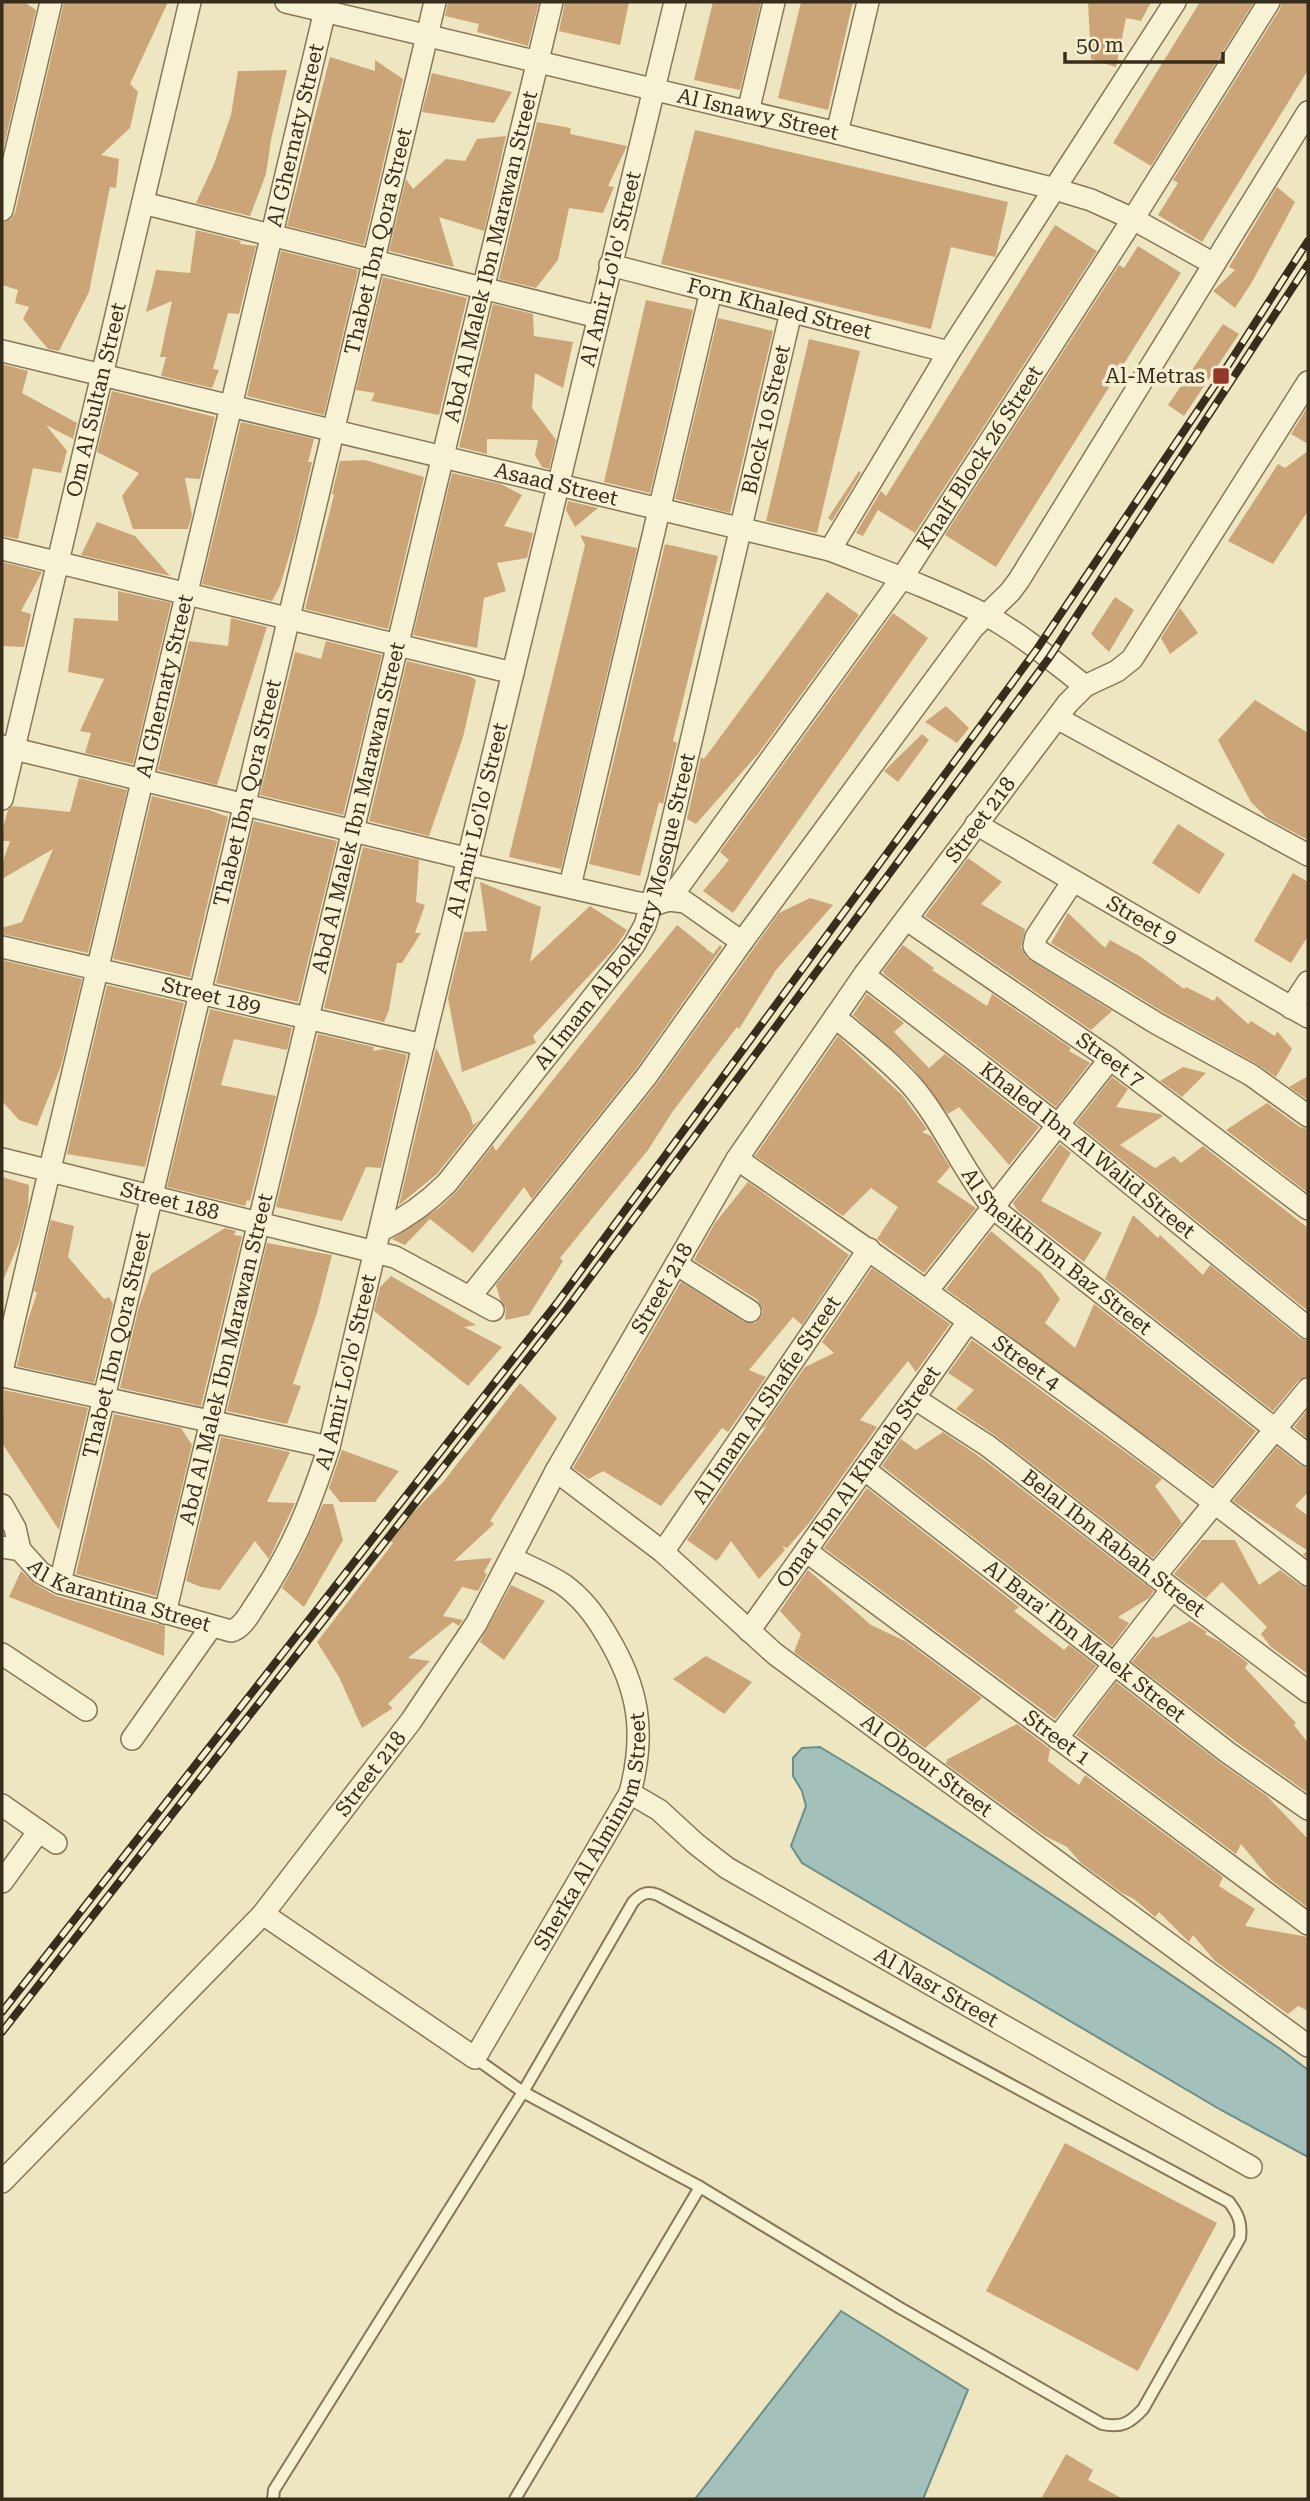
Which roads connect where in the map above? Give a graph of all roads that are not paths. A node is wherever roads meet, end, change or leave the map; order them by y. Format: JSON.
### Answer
{"nodes":[{"id":1,"x":51,"y":2,"type":"edge"},
{"id":2,"x":190,"y":2,"type":"edge"},
{"id":3,"x":286,"y":2,"type":"edge"},
{"id":4,"x":435,"y":2,"type":"edge"},
{"id":5,"x":552,"y":2,"type":"edge"},
{"id":6,"x":675,"y":2,"type":"edge"},
{"id":7,"x":774,"y":2,"type":"edge"},
{"id":8,"x":868,"y":2,"type":"edge"},
{"id":9,"x":1175,"y":2,"type":"edge"},
{"id":10,"x":1269,"y":2,"type":"edge"},
{"id":11,"x":326,"y":6,"type":"edge"},
{"id":12,"x":427,"y":35,"type":"junction"},
{"id":13,"x":537,"y":62,"type":"junction"},
{"id":14,"x":653,"y":89,"type":"junction"},
{"id":15,"x":748,"y":112,"type":"junction"},
{"id":16,"x":1308,"y":112,"type":"edge"},
{"id":17,"x":837,"y":133,"type":"junction"},
{"id":18,"x":1055,"y":189,"type":"junction"},
{"id":19,"x":143,"y":203,"type":"junction"},
{"id":20,"x":2,"y":210,"type":"edge"},
{"id":21,"x":1133,"y":219,"type":"junction"},
{"id":22,"x":272,"y":235,"type":"junction"},
{"id":23,"x":374,"y":261,"type":"junction"},
{"id":24,"x":1214,"y":264,"type":"junction"},
{"id":25,"x":610,"y":265,"type":"junction"},
{"id":26,"x":483,"y":288,"type":"junction"},
{"id":27,"x":711,"y":291,"type":"junction"},
{"id":28,"x":792,"y":312,"type":"junction"},
{"id":29,"x":598,"y":317,"type":"junction"},
{"id":30,"x":2,"y":351,"type":"edge"},
{"id":31,"x":949,"y":352,"type":"junction"},
{"id":32,"x":102,"y":375,"type":"junction"},
{"id":33,"x":1308,"y":382,"type":"edge"},
{"id":34,"x":231,"y":406,"type":"junction"},
{"id":35,"x":334,"y":431,"type":"junction"},
{"id":36,"x":443,"y":457,"type":"junction"},
{"id":37,"x":558,"y":484,"type":"junction"},
{"id":38,"x":659,"y":509,"type":"junction"},
{"id":39,"x":740,"y":528,"type":"junction"},
{"id":40,"x":2,"y":549,"type":"edge"},
{"id":41,"x":830,"y":550,"type":"junction"},
{"id":42,"x":58,"y":563,"type":"junction"},
{"id":43,"x":902,"y":578,"type":"junction"},
{"id":44,"x":187,"y":593,"type":"junction"},
{"id":45,"x":985,"y":615,"type":"junction"},
{"id":46,"x":289,"y":618,"type":"junction"},
{"id":47,"x":398,"y":644,"type":"junction"},
{"id":48,"x":513,"y":673,"type":"junction"},
{"id":49,"x":1084,"y":686,"type":"junction"},
{"id":50,"x":1056,"y":718,"type":"junction"},
{"id":51,"x":8,"y":747,"type":"edge"},
{"id":52,"x":143,"y":778,"type":"junction"},
{"id":53,"x":2,"y":799,"type":"edge"},
{"id":54,"x":245,"y":806,"type":"junction"},
{"id":55,"x":976,"y":824,"type":"junction"},
{"id":56,"x":353,"y":831,"type":"junction"},
{"id":57,"x":1308,"y":855,"type":"edge"},
{"id":58,"x":468,"y":861,"type":"junction"},
{"id":59,"x":1073,"y":881,"type":"junction"},
{"id":60,"x":570,"y":886,"type":"junction"},
{"id":61,"x":661,"y":902,"type":"junction"},
{"id":62,"x":906,"y":919,"type":"junction"},
{"id":63,"x":742,"y":942,"type":"junction"},
{"id":64,"x":2,"y":947,"type":"edge"},
{"id":65,"x":97,"y":969,"type":"junction"},
{"id":66,"x":864,"y":975,"type":"junction"},
{"id":67,"x":1308,"y":982,"type":"edge"},
{"id":68,"x":200,"y":993,"type":"junction"},
{"id":69,"x":1300,"y":1013,"type":"edge"},
{"id":70,"x":835,"y":1017,"type":"junction"},
{"id":71,"x":308,"y":1019,"type":"junction"},
{"id":72,"x":423,"y":1045,"type":"junction"},
{"id":73,"x":1110,"y":1059,"type":"junction"},
{"id":74,"x":1308,"y":1116,"type":"edge"},
{"id":75,"x":1058,"y":1125,"type":"junction"},
{"id":76,"x":737,"y":1158,"type":"junction"},
{"id":77,"x":2,"y":1159,"type":"edge"},
{"id":78,"x":49,"y":1171,"type":"junction"},
{"id":79,"x":152,"y":1196,"type":"junction"},
{"id":80,"x":993,"y":1208,"type":"junction"},
{"id":81,"x":1308,"y":1209,"type":"edge"},
{"id":82,"x":259,"y":1223,"type":"junction"},
{"id":83,"x":380,"y":1231,"type":"junction"},
{"id":84,"x":869,"y":1249,"type":"junction"},
{"id":85,"x":374,"y":1252,"type":"junction"},
{"id":86,"x":676,"y":1264,"type":"junction"},
{"id":87,"x":927,"y":1291,"type":"junction"},
{"id":88,"x":470,"y":1297,"type":"junction"},
{"id":89,"x":493,"y":1310,"type":"dead end"},
{"id":90,"x":750,"y":1311,"type":"dead end"},
{"id":91,"x":968,"y":1322,"type":"junction"},
{"id":92,"x":1308,"y":1328,"type":"edge"},
{"id":93,"x":2,"y":1373,"type":"edge"},
{"id":94,"x":1308,"y":1390,"type":"edge"},
{"id":95,"x":104,"y":1398,"type":"junction"},
{"id":96,"x":914,"y":1398,"type":"junction"},
{"id":97,"x":211,"y":1421,"type":"junction"},
{"id":98,"x":1275,"y":1429,"type":"junction"},
{"id":99,"x":329,"y":1447,"type":"junction"},
{"id":100,"x":1308,"y":1455,"type":"edge"},
{"id":101,"x":864,"y":1469,"type":"junction"},
{"id":102,"x":556,"y":1471,"type":"junction"},
{"id":103,"x":1215,"y":1502,"type":"junction"},
{"id":104,"x":2,"y":1505,"type":"edge"},
{"id":105,"x":11,"y":1549,"type":"edge"},
{"id":106,"x":806,"y":1551,"type":"junction"},
{"id":107,"x":663,"y":1552,"type":"junction"},
{"id":108,"x":511,"y":1558,"type":"junction"},
{"id":109,"x":1308,"y":1574,"type":"edge"},
{"id":110,"x":60,"y":1583,"type":"junction"},
{"id":111,"x":1164,"y":1583,"type":"junction"},
{"id":112,"x":165,"y":1613,"type":"junction"},
{"id":113,"x":243,"y":1623,"type":"joint"},
{"id":114,"x":211,"y":1627,"type":"junction"},
{"id":115,"x":748,"y":1631,"type":"junction"},
{"id":116,"x":2,"y":1654,"type":"edge"},
{"id":117,"x":1115,"y":1663,"type":"junction"},
{"id":118,"x":1308,"y":1692,"type":"edge"},
{"id":119,"x":86,"y":1710,"type":"dead end"},
{"id":120,"x":1057,"y":1738,"type":"junction"},
{"id":121,"x":132,"y":1739,"type":"dead end"},
{"id":122,"x":631,"y":1793,"type":"junction"},
{"id":123,"x":2,"y":1805,"type":"edge"},
{"id":124,"x":1308,"y":1809,"type":"edge"},
{"id":125,"x":2,"y":1882,"type":"edge"},
{"id":126,"x":263,"y":1914,"type":"junction"},
{"id":127,"x":1308,"y":1924,"type":"edge"},
{"id":128,"x":1308,"y":2046,"type":"edge"},
{"id":129,"x":475,"y":2058,"type":"junction"},
{"id":130,"x":523,"y":2092,"type":"junction"},
{"id":131,"x":1251,"y":2167,"type":"dead end"},
{"id":132,"x":2,"y":2182,"type":"edge"},
{"id":133,"x":701,"y":2187,"type":"junction"},
{"id":134,"x":273,"y":2499,"type":"edge"},
{"id":135,"x":515,"y":2499,"type":"edge"}],
"edges":[{"from":1,"to":20,"type":"street"},
{"from":2,"to":19,"type":"street","name":"Om Al Sultan Street"},
{"from":3,"to":11,"type":"street","name":"Al Isnawy Street"},
{"from":4,"to":12,"type":"street","name":"Thabet Ibn Qora Street"},
{"from":5,"to":13,"type":"street","name":"Abd Al Malek Ibn Marawan Street"},
{"from":6,"to":14,"type":"street","name":"Al Amir Lo'lo' Street"},
{"from":7,"to":15,"type":"street"},
{"from":8,"to":17,"type":"street"},
{"from":9,"to":18,"type":"street"},
{"from":10,"to":21,"type":"street","name":"Khalf Block 26 Street"},
{"from":11,"to":12,"type":"street","name":"Al Isnawy Street"},
{"from":11,"to":22,"type":"street","name":"Al Ghernaty Street"},
{"from":12,"to":13,"type":"street","name":"Al Isnawy Street"},
{"from":12,"to":23,"type":"street","name":"Thabet Ibn Qora Street"},
{"from":13,"to":14,"type":"street","name":"Al Isnawy Street"},
{"from":13,"to":26,"type":"street","name":"Abd Al Malek Ibn Marawan Street"},
{"from":14,"to":15,"type":"street","name":"Al Isnawy Street"},
{"from":14,"to":25,"type":"street","name":"Al Amir Lo'lo' Street"},
{"from":15,"to":17,"type":"street","name":"Al Isnawy Street"},
{"from":16,"to":24,"type":"street"},
{"from":17,"to":18,"type":"street","name":"Al Isnawy Street"},
{"from":18,"to":21,"type":"street","name":"Al Isnawy Street"},
{"from":18,"to":31,"type":"street"},
{"from":19,"to":22,"type":"street"},
{"from":19,"to":32,"type":"street","name":"Om Al Sultan Street"},
{"from":21,"to":24,"type":"street","name":"Al Isnawy Street"},
{"from":21,"to":43,"type":"street","name":"Khalf Block 26 Street"},
{"from":22,"to":23,"type":"street"},
{"from":22,"to":34,"type":"street","name":"Al Ghernaty Street"},
{"from":23,"to":26,"type":"street"},
{"from":23,"to":35,"type":"street","name":"Thabet Ibn Qora Street"},
{"from":24,"to":45,"type":"street"},
{"from":25,"to":27,"type":"street","name":"Forn Khaled Street"},
{"from":25,"to":29,"type":"street","name":"Al Amir Lo'lo' Street"},
{"from":26,"to":29,"type":"street"},
{"from":26,"to":36,"type":"street","name":"Abd Al Malek Ibn Marawan Street"},
{"from":27,"to":28,"type":"street","name":"Forn Khaled Street"},
{"from":27,"to":38,"type":"street"},
{"from":28,"to":31,"type":"street","name":"Forn Khaled Street"},
{"from":28,"to":39,"type":"street","name":"Block 10 Street"},
{"from":29,"to":37,"type":"street","name":"Al Amir Lo'lo' Street"},
{"from":30,"to":32,"type":"street","name":"Asaad Street"},
{"from":31,"to":41,"type":"street"},
{"from":32,"to":34,"type":"street","name":"Asaad Street"},
{"from":32,"to":42,"type":"street","name":"Om Al Sultan Street"},
{"from":33,"to":49,"type":"street","name":"Street 218"},
{"from":34,"to":35,"type":"street","name":"Asaad Street"},
{"from":34,"to":44,"type":"street","name":"Al Ghernaty Street"},
{"from":35,"to":36,"type":"street","name":"Asaad Street"},
{"from":35,"to":46,"type":"street","name":"Thabet Ibn Qora Street"},
{"from":36,"to":37,"type":"street","name":"Asaad Street"},
{"from":36,"to":47,"type":"street","name":"Abd Al Malek Ibn Marawan Street"},
{"from":37,"to":38,"type":"street","name":"Asaad Street"},
{"from":37,"to":48,"type":"street","name":"Al Amir Lo'lo' Street"},
{"from":38,"to":39,"type":"street","name":"Asaad Street"},
{"from":38,"to":60,"type":"street"},
{"from":39,"to":41,"type":"street","name":"Asaad Street"},
{"from":39,"to":61,"type":"street","name":"Al Imam Al Bokhary Mosque Street"},
{"from":40,"to":42,"type":"street"},
{"from":41,"to":43,"type":"street","name":"Asaad Street"},
{"from":42,"to":44,"type":"street"},
{"from":42,"to":51,"type":"street","name":"Om Al Sultan Street"},
{"from":43,"to":45,"type":"street","name":"Asaad Street"},
{"from":43,"to":61,"type":"street","name":"Khalf Block 26 Street"},
{"from":44,"to":46,"type":"street"},
{"from":44,"to":52,"type":"street","name":"Al Ghernaty Street"},
{"from":45,"to":49,"type":"street","name":"Asaad Street"},
{"from":45,"to":63,"type":"street"},
{"from":46,"to":47,"type":"street"},
{"from":46,"to":54,"type":"street","name":"Thabet Ibn Qora Street"},
{"from":47,"to":48,"type":"street"},
{"from":47,"to":56,"type":"street","name":"Abd Al Malek Ibn Marawan Street"},
{"from":48,"to":58,"type":"street","name":"Al Amir Lo'lo' Street"},
{"from":49,"to":50,"type":"street","name":"Street 218"},
{"from":50,"to":55,"type":"street","name":"Street 218"},
{"from":50,"to":57,"type":"street"},
{"from":51,"to":52,"type":"street"},
{"from":51,"to":53,"type":"street","name":"Om Al Sultan Street"},
{"from":52,"to":54,"type":"street"},
{"from":52,"to":65,"type":"street","name":"Al Ghernaty Street"},
{"from":54,"to":56,"type":"street"},
{"from":54,"to":68,"type":"street","name":"Thabet Ibn Qora Street"},
{"from":55,"to":59,"type":"street","name":"Street 9"},
{"from":55,"to":62,"type":"street","name":"Street 218"},
{"from":56,"to":58,"type":"street"},
{"from":56,"to":71,"type":"street","name":"Abd Al Malek Ibn Marawan Street"},
{"from":58,"to":60,"type":"street"},
{"from":58,"to":72,"type":"street","name":"Al Amir Lo'lo' Street"},
{"from":59,"to":69,"type":"street","name":"Street 9"},
{"from":59,"to":74,"type":"street"},
{"from":60,"to":61,"type":"street"},
{"from":61,"to":63,"type":"street"},
{"from":61,"to":83,"type":"street","name":"Al Imam Al Bokhary Mosque Street"},
{"from":62,"to":66,"type":"street","name":"Street 218"},
{"from":62,"to":73,"type":"street","name":"Street 7"},
{"from":63,"to":88,"type":"street"},
{"from":64,"to":65,"type":"street","name":"Street 189"},
{"from":65,"to":68,"type":"street","name":"Street 189"},
{"from":65,"to":78,"type":"street","name":"Al Ghernaty Street"},
{"from":66,"to":70,"type":"street","name":"Street 218"},
{"from":66,"to":75,"type":"street","name":"Khaled Ibn Al Walid Street"},
{"from":67,"to":69,"type":"street"},
{"from":68,"to":71,"type":"street","name":"Street 189"},
{"from":68,"to":79,"type":"street","name":"Thabet Ibn Qora Street"},
{"from":70,"to":76,"type":"street","name":"Street 218"},
{"from":70,"to":80,"type":"street","name":"Al Sheikh Ibn Baz Street"},
{"from":71,"to":72,"type":"street","name":"Street 189"},
{"from":71,"to":82,"type":"street","name":"Abd Al Malek Ibn Marawan Street"},
{"from":72,"to":83,"type":"street","name":"Al Amir Lo'lo' Street"},
{"from":73,"to":75,"type":"street"},
{"from":73,"to":81,"type":"street","name":"Street 7"},
{"from":75,"to":80,"type":"street"},
{"from":75,"to":92,"type":"street","name":"Khaled Ibn Al Walid Street"},
{"from":76,"to":84,"type":"street","name":"Street 4"},
{"from":76,"to":86,"type":"street","name":"Street 218"},
{"from":77,"to":78,"type":"street","name":"Street 188"},
{"from":78,"to":79,"type":"street","name":"Street 188"},
{"from":78,"to":93,"type":"street","name":"Al Ghernaty Street"},
{"from":79,"to":82,"type":"street","name":"Street 188"},
{"from":79,"to":95,"type":"street","name":"Thabet Ibn Qora Street"},
{"from":80,"to":87,"type":"street"},
{"from":80,"to":98,"type":"street","name":"Al Sheikh Ibn Baz Street"},
{"from":82,"to":85,"type":"street","name":"Street 188"},
{"from":82,"to":97,"type":"street","name":"Abd Al Malek Ibn Marawan Street"},
{"from":83,"to":85,"type":"street","name":"Al Amir Lo'lo' Street"},
{"from":84,"to":87,"type":"street","name":"Street 4"},
{"from":84,"to":107,"type":"street","name":"Al Imam Al Shafie Street"},
{"from":85,"to":88,"type":"street","name":"Street 188"},
{"from":85,"to":99,"type":"street","name":"Al Amir Lo'lo' Street"},
{"from":86,"to":90,"type":"street"},
{"from":86,"to":102,"type":"street","name":"Street 218"},
{"from":87,"to":91,"type":"street","name":"Street 4"},
{"from":88,"to":89,"type":"street","name":"Street 188"},
{"from":91,"to":96,"type":"street","name":"Omar Ibn Al Khatab Street"},
{"from":91,"to":103,"type":"street","name":"Street 4"},
{"from":93,"to":95,"type":"street"},
{"from":94,"to":98,"type":"street"},
{"from":95,"to":97,"type":"street"},
{"from":95,"to":110,"type":"street","name":"Thabet Ibn Qora Street"},
{"from":96,"to":101,"type":"street","name":"Omar Ibn Al Khatab Street"},
{"from":96,"to":111,"type":"street","name":"Belal Ibn Rabah Street"},
{"from":97,"to":99,"type":"street"},
{"from":97,"to":112,"type":"street","name":"Abd Al Malek Ibn Marawan Street"},
{"from":98,"to":100,"type":"street","name":"Al Sheikh Ibn Baz Street"},
{"from":98,"to":103,"type":"street"},
{"from":99,"to":113,"type":"street","name":"Al Amir Lo'lo' Street"},
{"from":101,"to":106,"type":"street","name":"Omar Ibn Al Khatab Street"},
{"from":101,"to":117,"type":"street","name":"Al Bara' Ibn Malek Street"},
{"from":102,"to":107,"type":"street","name":"Al Obour Street"},
{"from":102,"to":108,"type":"street","name":"Street 218"},
{"from":103,"to":109,"type":"street","name":"Street 4"},
{"from":103,"to":111,"type":"street"},
{"from":104,"to":105,"type":"street"},
{"from":105,"to":110,"type":"street","name":"Al Karantina Street"},
{"from":106,"to":115,"type":"street","name":"Omar Ibn Al Khatab Street"},
{"from":106,"to":120,"type":"street","name":"Street 1"},
{"from":107,"to":115,"type":"street","name":"Al Obour Street"},
{"from":108,"to":122,"type":"street","name":"Sherka Al Alminum Street"},
{"from":108,"to":126,"type":"street","name":"Street 218"},
{"from":110,"to":112,"type":"street","name":"Al Karantina Street"},
{"from":111,"to":117,"type":"street"},
{"from":111,"to":118,"type":"street","name":"Belal Ibn Rabah Street"},
{"from":112,"to":114,"type":"street","name":"Al Karantina Street"},
{"from":113,"to":114,"type":"street","name":"Al Karantina Street"},
{"from":114,"to":121,"type":"street"},
{"from":115,"to":128,"type":"street","name":"Al Obour Street"},
{"from":116,"to":119,"type":"street"},
{"from":117,"to":120,"type":"street"},
{"from":117,"to":124,"type":"street","name":"Al Bara' Ibn Malek Street"},
{"from":120,"to":127,"type":"street","name":"Street 1"},
{"from":122,"to":129,"type":"street","name":"Sherka Al Alminum Street"},
{"from":122,"to":131,"type":"street","name":"Al Nasr Street"},
{"from":123,"to":125,"type":"street"},
{"from":126,"to":129,"type":"street"},
{"from":126,"to":132,"type":"street","name":"Street 218"},
{"from":129,"to":130,"type":"lane"},
{"from":130,"to":133,"type":"lane"},
{"from":130,"to":133,"type":"lane"},
{"from":130,"to":134,"type":"lane"},
{"from":133,"to":135,"type":"lane"}]}
